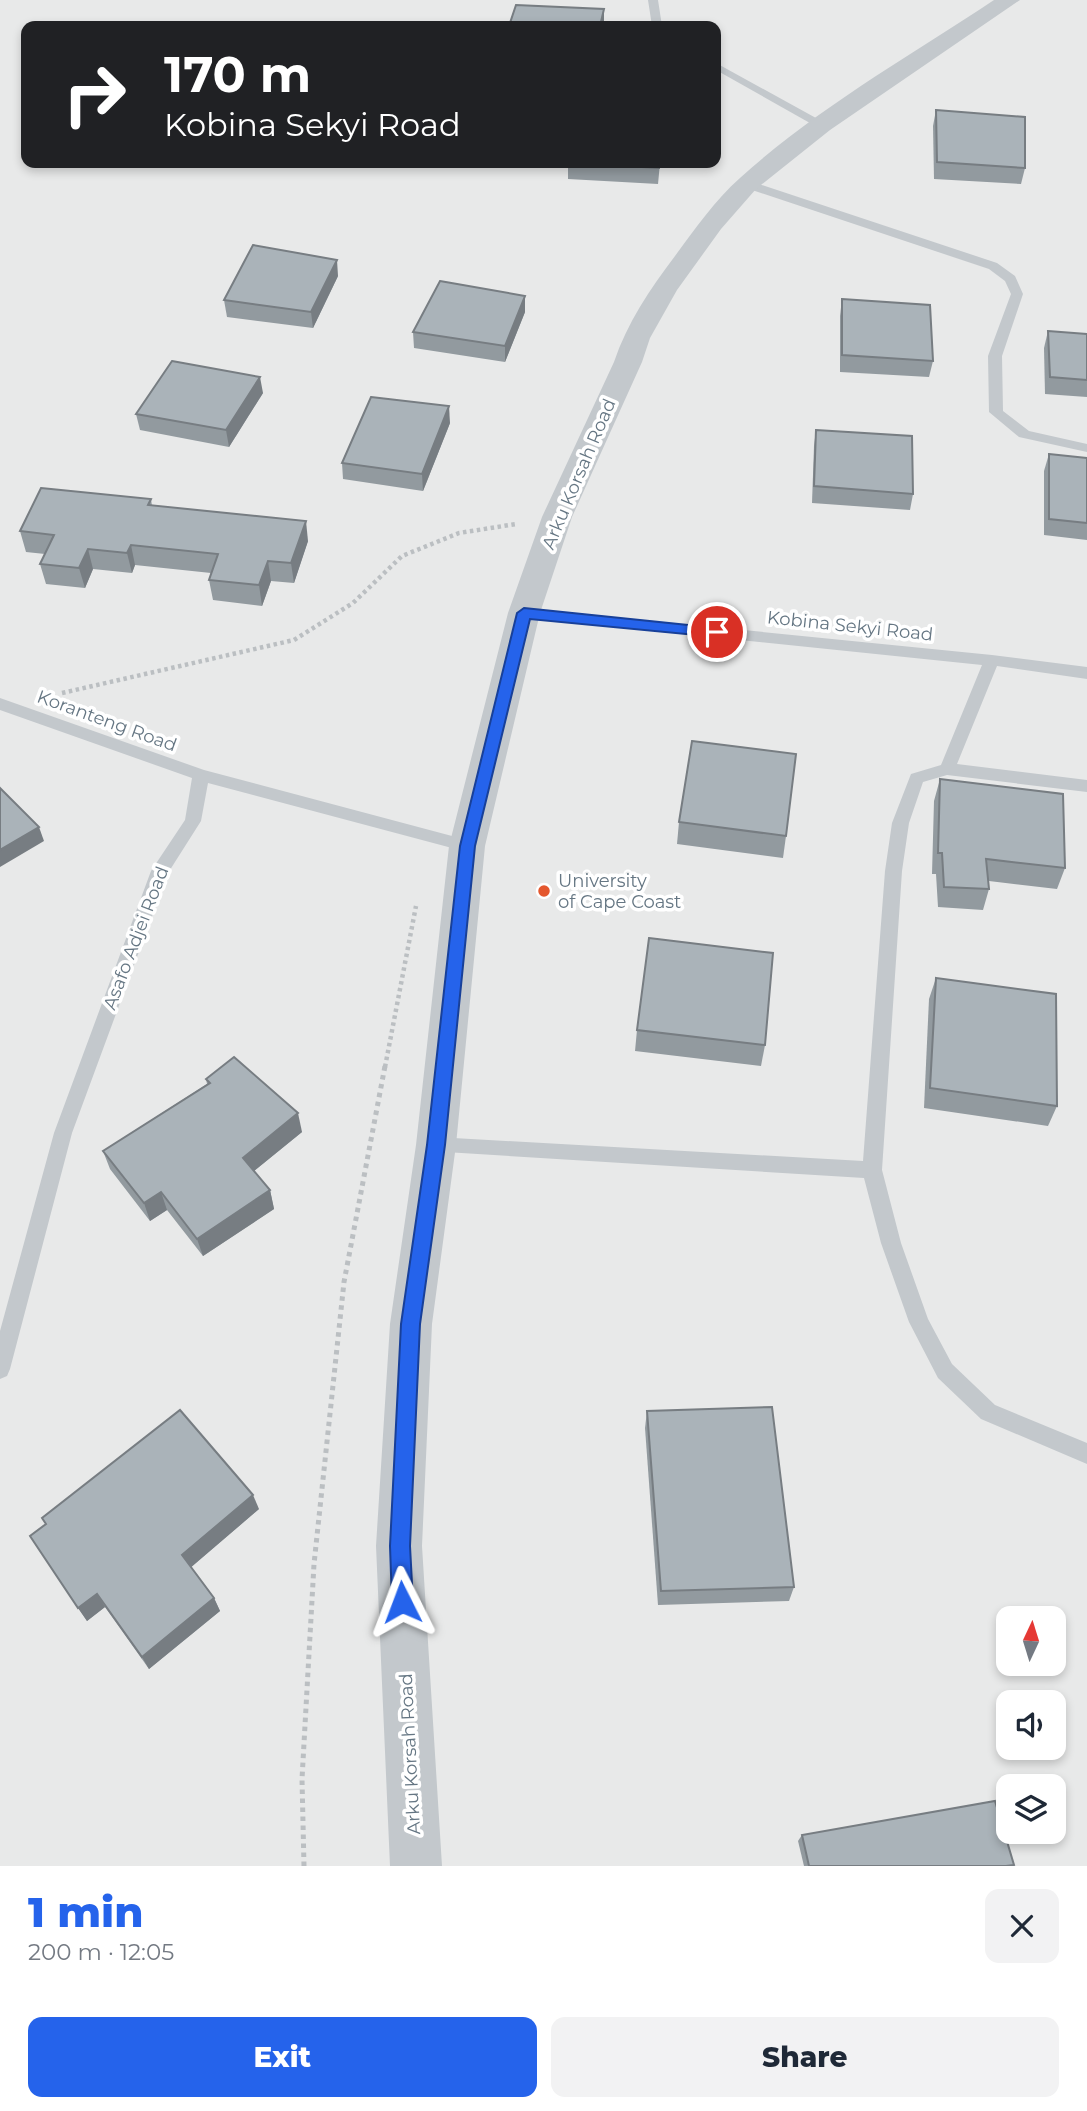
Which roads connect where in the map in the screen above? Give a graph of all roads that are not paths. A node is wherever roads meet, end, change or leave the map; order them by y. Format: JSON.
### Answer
{"nodes":[{"id":1,"x":653,"y":0,"type":"edge"},
{"id":2,"x":1009,"y":0,"type":"edge"},
{"id":3,"x":656,"y":21,"type":"edge"},
{"id":4,"x":721,"y":69,"type":"edge"},
{"id":5,"x":821,"y":125,"type":"junction"},
{"id":6,"x":747,"y":184,"type":"junction"},
{"id":7,"x":1087,"y":448,"type":"edge"},
{"id":8,"x":524,"y":613,"type":"junction"},
{"id":9,"x":992,"y":660,"type":"junction"},
{"id":10,"x":1087,"y":673,"type":"edge"},
{"id":11,"x":5,"y":705,"type":"edge"},
{"id":12,"x":947,"y":769,"type":"junction"},
{"id":13,"x":201,"y":775,"type":"junction"},
{"id":14,"x":1087,"y":786,"type":"edge"},
{"id":15,"x":467,"y":846,"type":"junction"},
{"id":16,"x":436,"y":1145,"type":"junction"},
{"id":17,"x":872,"y":1170,"type":"junction"},
{"id":18,"x":0,"y":1369,"type":"edge"},
{"id":19,"x":1087,"y":1454,"type":"edge"},
{"id":20,"x":416,"y":1866,"type":"edge"}],
"edges":[{"from":1,"to":3,"type":"lane"},
{"from":2,"to":5,"type":"street","name":"Arku Korsah Road"},
{"from":4,"to":5,"type":"lane"},
{"from":5,"to":6,"type":"street","name":"Arku Korsah Road"},
{"from":6,"to":7,"type":"lane"},
{"from":6,"to":8,"type":"street","name":"Arku Korsah Road"},
{"from":8,"to":9,"type":"lane","name":"Kobina Sekyi Road"},
{"from":8,"to":15,"type":"street","name":"Arku Korsah Road"},
{"from":9,"to":10,"type":"lane","name":"Kobina Sekyi Road"},
{"from":9,"to":12,"type":"lane"},
{"from":11,"to":13,"type":"lane","name":"Koranteng Road"},
{"from":12,"to":14,"type":"lane"},
{"from":12,"to":17,"type":"lane"},
{"from":13,"to":15,"type":"lane"},
{"from":13,"to":18,"type":"lane","name":"Asafo Adjei Road"},
{"from":15,"to":16,"type":"street","name":"Arku Korsah Road"},
{"from":16,"to":17,"type":"lane"},
{"from":16,"to":20,"type":"street","name":"Arku Korsah Road"},
{"from":17,"to":19,"type":"lane"}]}
